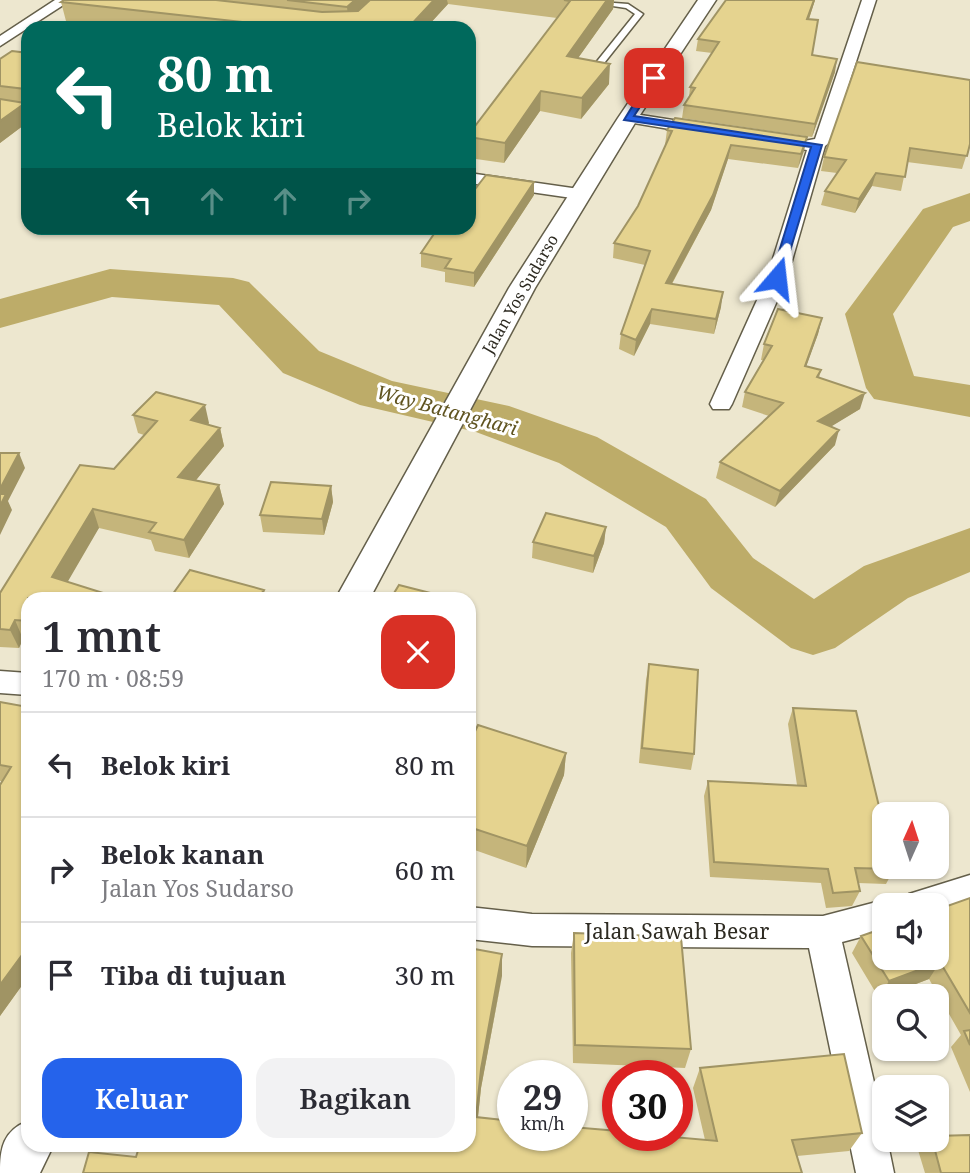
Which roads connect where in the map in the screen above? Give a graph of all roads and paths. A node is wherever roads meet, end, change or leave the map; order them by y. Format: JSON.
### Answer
{"nodes":[{"id":1,"x":64,"y":0,"type":"edge"},
{"id":2,"x":577,"y":0,"type":"edge"},
{"id":3,"x":707,"y":0,"type":"edge"},
{"id":4,"x":869,"y":0,"type":"edge"},
{"id":5,"x":32,"y":21,"type":"edge"},
{"id":6,"x":21,"y":28,"type":"edge"},
{"id":7,"x":0,"y":42,"type":"edge"},
{"id":8,"x":594,"y":71,"type":"edge"},
{"id":9,"x":628,"y":118,"type":"junction"},
{"id":10,"x":723,"y":133,"type":"edge"},
{"id":11,"x":750,"y":137,"type":"edge"},
{"id":12,"x":817,"y":145,"type":"junction"},
{"id":13,"x":476,"y":179,"type":"edge"},
{"id":14,"x":579,"y":194,"type":"junction"},
{"id":15,"x":721,"y":404,"type":"dead end"},
{"id":16,"x":356,"y":592,"type":"edge"},
{"id":17,"x":0,"y":682,"type":"edge"},
{"id":18,"x":21,"y":684,"type":"edge"},
{"id":19,"x":970,"y":890,"type":"edge"},
{"id":20,"x":949,"y":896,"type":"edge"},
{"id":21,"x":872,"y":918,"type":"edge"},
{"id":22,"x":476,"y":924,"type":"edge"},
{"id":23,"x":823,"y":932,"type":"junction"},
{"id":24,"x":25,"y":1152,"type":"edge"},
{"id":25,"x":12,"y":1173,"type":"edge"},
{"id":26,"x":876,"y":1173,"type":"edge"}],
"edges":[{"from":1,"to":5,"type":"street"},
{"from":2,"to":8,"type":"lane"},
{"from":3,"to":9,"type":"street","name":"Jalan Yos Sudarso"},
{"from":4,"to":12,"type":"street"},
{"from":6,"to":7,"type":"street"},
{"from":9,"to":10,"type":"street"},
{"from":9,"to":14,"type":"street","name":"Jalan Yos Sudarso"},
{"from":11,"to":12,"type":"street"},
{"from":12,"to":15,"type":"street"},
{"from":13,"to":14,"type":"street"},
{"from":14,"to":16,"type":"street","name":"Jalan Yos Sudarso"},
{"from":17,"to":18,"type":"street"},
{"from":19,"to":20,"type":"street"},
{"from":21,"to":23,"type":"street","name":"Jalan Sawah Besar"},
{"from":22,"to":23,"type":"street","name":"Jalan Sawah Besar"},
{"from":23,"to":26,"type":"street"},
{"from":24,"to":25,"type":"street"}]}
